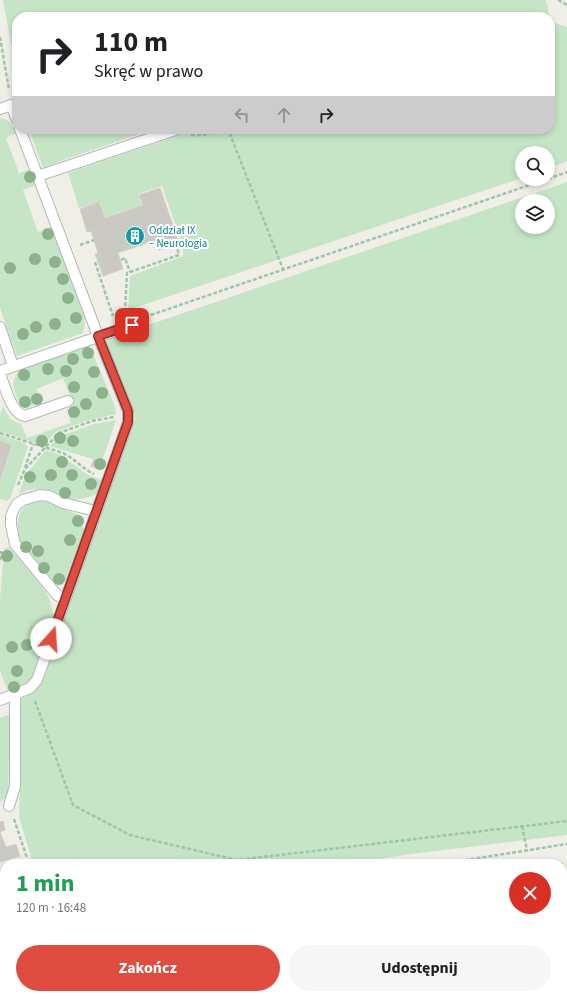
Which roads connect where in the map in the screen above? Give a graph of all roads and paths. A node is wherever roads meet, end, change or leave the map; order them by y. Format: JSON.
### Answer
{"nodes":[{"id":1,"x":558,"y":0,"type":"edge"},
{"id":2,"x":566,"y":0,"type":"edge"},
{"id":3,"x":0,"y":37,"type":"edge"},
{"id":4,"x":11,"y":105,"type":"joint"},
{"id":5,"x":0,"y":109,"type":"edge"},
{"id":6,"x":22,"y":134,"type":"edge"},
{"id":7,"x":163,"y":134,"type":"edge"},
{"id":8,"x":179,"y":134,"type":"edge"},
{"id":9,"x":207,"y":134,"type":"edge"},
{"id":10,"x":230,"y":134,"type":"edge"},
{"id":11,"x":567,"y":172,"type":"edge"},
{"id":12,"x":38,"y":176,"type":"junction"},
{"id":13,"x":555,"y":176,"type":"edge"},
{"id":14,"x":527,"y":186,"type":"edge"},
{"id":15,"x":176,"y":244,"type":"dead end"},
{"id":16,"x":120,"y":260,"type":"dead end"},
{"id":17,"x":94,"y":262,"type":"dead end"},
{"id":18,"x":283,"y":269,"type":"junction"},
{"id":19,"x":130,"y":272,"type":"junction"},
{"id":20,"x":130,"y":323,"type":"junction"},
{"id":21,"x":0,"y":327,"type":"edge"},
{"id":22,"x":98,"y":336,"type":"junction"},
{"id":23,"x":13,"y":366,"type":"junction"},
{"id":24,"x":0,"y":372,"type":"edge"},
{"id":25,"x":68,"y":401,"type":"dead end"},
{"id":26,"x":128,"y":416,"type":"junction"},
{"id":27,"x":0,"y":433,"type":"edge"},
{"id":28,"x":33,"y":444,"type":"junction"},
{"id":29,"x":45,"y":447,"type":"junction"},
{"id":30,"x":25,"y":469,"type":"junction"},
{"id":31,"x":108,"y":479,"type":"junction"},
{"id":32,"x":15,"y":491,"type":"dead end"},
{"id":33,"x":96,"y":511,"type":"junction"},
{"id":34,"x":1,"y":551,"type":"edge"},
{"id":35,"x":0,"y":560,"type":"edge"},
{"id":36,"x":65,"y":599,"type":"junction"},
{"id":37,"x":30,"y":688,"type":"junction"},
{"id":38,"x":15,"y":694,"type":"junction"},
{"id":39,"x":0,"y":700,"type":"edge"},
{"id":40,"x":10,"y":806,"type":"joint"},
{"id":41,"x":567,"y":821,"type":"edge"},
{"id":42,"x":522,"y":826,"type":"junction"},
{"id":43,"x":567,"y":844,"type":"edge"},
{"id":44,"x":527,"y":850,"type":"junction"},
{"id":45,"x":27,"y":859,"type":"edge"},
{"id":46,"x":233,"y":859,"type":"edge"},
{"id":47,"x":245,"y":859,"type":"edge"},
{"id":48,"x":472,"y":859,"type":"edge"}],
"edges":[{"from":1,"to":2,"type":"path"},
{"from":3,"to":4,"type":"path"},
{"from":4,"to":5,"type":"lane"},
{"from":6,"to":12,"type":"lane"},
{"from":7,"to":12,"type":"lane"},
{"from":8,"to":9,"type":"path"},
{"from":10,"to":18,"type":"path"},
{"from":11,"to":13,"type":"path"},
{"from":12,"to":22,"type":"lane"},
{"from":14,"to":18,"type":"path"},
{"from":15,"to":19,"type":"path"},
{"from":16,"to":19,"type":"path"},
{"from":17,"to":20,"type":"path"},
{"from":18,"to":20,"type":"path"},
{"from":19,"to":20,"type":"path"},
{"from":20,"to":22,"type":"lane"},
{"from":21,"to":23,"type":"lane"},
{"from":22,"to":23,"type":"lane"},
{"from":22,"to":26,"type":"lane"},
{"from":23,"to":24,"type":"lane"},
{"from":24,"to":25,"type":"lane"},
{"from":26,"to":29,"type":"path"},
{"from":26,"to":31,"type":"lane"},
{"from":27,"to":28,"type":"path"},
{"from":28,"to":29,"type":"path"},
{"from":28,"to":30,"type":"path"},
{"from":29,"to":30,"type":"path"},
{"from":29,"to":31,"type":"path"},
{"from":30,"to":32,"type":"path"},
{"from":31,"to":33,"type":"lane"},
{"from":33,"to":36,"type":"lane"},
{"from":33,"to":36,"type":"lane"},
{"from":34,"to":35,"type":"path"},
{"from":36,"to":37,"type":"lane"},
{"from":37,"to":38,"type":"lane"},
{"from":37,"to":46,"type":"path"},
{"from":38,"to":39,"type":"lane"},
{"from":38,"to":40,"type":"lane"},
{"from":40,"to":45,"type":"path"},
{"from":41,"to":42,"type":"path"},
{"from":42,"to":44,"type":"path"},
{"from":42,"to":47,"type":"path"},
{"from":43,"to":44,"type":"path"},
{"from":44,"to":48,"type":"path"}]}
